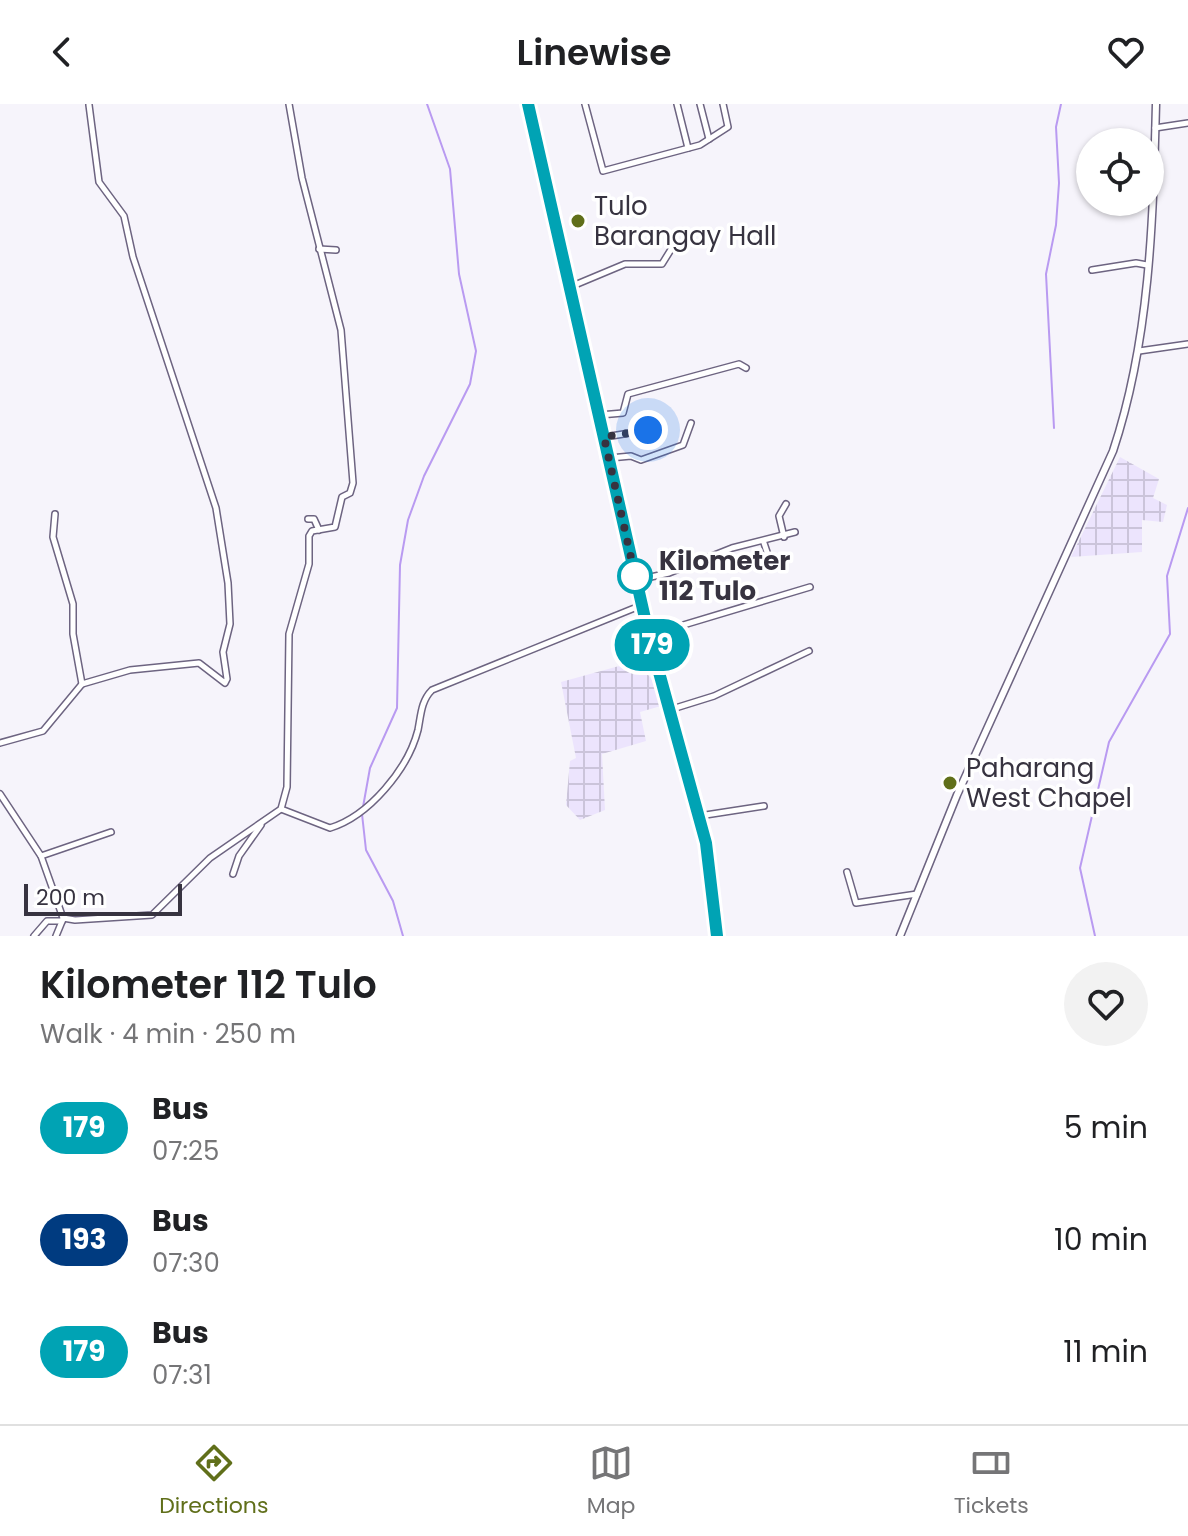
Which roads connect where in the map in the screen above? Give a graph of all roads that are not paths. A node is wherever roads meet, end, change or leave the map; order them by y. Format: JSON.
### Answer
{"nodes":[{"id":1,"x":289,"y":104,"type":"edge"},
{"id":2,"x":528,"y":104,"type":"edge"},
{"id":3,"x":585,"y":104,"type":"edge"},
{"id":4,"x":677,"y":104,"type":"edge"},
{"id":5,"x":700,"y":104,"type":"edge"},
{"id":6,"x":723,"y":104,"type":"edge"},
{"id":7,"x":1156,"y":104,"type":"edge"},
{"id":8,"x":89,"y":105,"type":"edge"},
{"id":9,"x":1188,"y":123,"type":"edge"},
{"id":10,"x":1155,"y":128,"type":"joint"},
{"id":11,"x":709,"y":139,"type":"junction"},
{"id":12,"x":688,"y":148,"type":"junction"},
{"id":13,"x":1150,"y":216,"type":"edge"},
{"id":14,"x":675,"y":243,"type":"dead end"},
{"id":15,"x":319,"y":249,"type":"junction"},
{"id":16,"x":336,"y":250,"type":"dead end"},
{"id":17,"x":1147,"y":265,"type":"junction"},
{"id":18,"x":1092,"y":270,"type":"dead end"},
{"id":19,"x":570,"y":287,"type":"junction"},
{"id":20,"x":1188,"y":344,"type":"edge"},
{"id":21,"x":1139,"y":351,"type":"junction"},
{"id":22,"x":746,"y":368,"type":"dead end"},
{"id":23,"x":600,"y":415,"type":"junction"},
{"id":24,"x":691,"y":423,"type":"dead end"},
{"id":25,"x":650,"y":424,"type":"dead end"},
{"id":26,"x":604,"y":437,"type":"junction"},
{"id":27,"x":609,"y":458,"type":"junction"},
{"id":28,"x":786,"y":504,"type":"dead end"},
{"id":29,"x":55,"y":514,"type":"dead end"},
{"id":30,"x":308,"y":519,"type":"dead end"},
{"id":31,"x":319,"y":530,"type":"junction"},
{"id":32,"x":795,"y":532,"type":"dead end"},
{"id":33,"x":783,"y":538,"type":"junction"},
{"id":34,"x":764,"y":543,"type":"junction"},
{"id":35,"x":769,"y":558,"type":"dead end"},
{"id":36,"x":636,"y":580,"type":"junction"},
{"id":37,"x":810,"y":587,"type":"dead end"},
{"id":38,"x":642,"y":605,"type":"junction"},
{"id":39,"x":649,"y":636,"type":"junction"},
{"id":40,"x":809,"y":651,"type":"dead end"},
{"id":41,"x":82,"y":684,"type":"junction"},
{"id":42,"x":668,"y":710,"type":"junction"},
{"id":43,"x":0,"y":743,"type":"edge"},
{"id":44,"x":0,"y":794,"type":"edge"},
{"id":45,"x":764,"y":806,"type":"dead end"},
{"id":46,"x":281,"y":809,"type":"junction"},
{"id":47,"x":699,"y":816,"type":"junction"},
{"id":48,"x":262,"y":824,"type":"junction"},
{"id":49,"x":111,"y":832,"type":"dead end"},
{"id":50,"x":41,"y":856,"type":"junction"},
{"id":51,"x":847,"y":872,"type":"dead end"},
{"id":52,"x":233,"y":874,"type":"dead end"},
{"id":53,"x":917,"y":894,"type":"junction"},
{"id":54,"x":62,"y":919,"type":"junction"},
{"id":55,"x":34,"y":936,"type":"edge"},
{"id":56,"x":56,"y":936,"type":"edge"},
{"id":57,"x":717,"y":936,"type":"edge"},
{"id":58,"x":900,"y":936,"type":"edge"}],
"edges":[{"from":1,"to":15,"type":"street"},
{"from":2,"to":19,"type":"main road"},
{"from":3,"to":12,"type":"street"},
{"from":4,"to":12,"type":"street"},
{"from":5,"to":11,"type":"street"},
{"from":6,"to":11,"type":"street"},
{"from":7,"to":10,"type":"street"},
{"from":8,"to":41,"type":"street"},
{"from":9,"to":10,"type":"street"},
{"from":11,"to":12,"type":"street"},
{"from":13,"to":17,"type":"street"},
{"from":14,"to":19,"type":"street"},
{"from":15,"to":16,"type":"street"},
{"from":15,"to":31,"type":"street"},
{"from":17,"to":18,"type":"street"},
{"from":17,"to":21,"type":"street"},
{"from":19,"to":23,"type":"main road"},
{"from":20,"to":21,"type":"street"},
{"from":21,"to":53,"type":"street"},
{"from":22,"to":23,"type":"street"},
{"from":23,"to":26,"type":"main road"},
{"from":24,"to":27,"type":"street"},
{"from":25,"to":26,"type":"street"},
{"from":26,"to":27,"type":"main road"},
{"from":27,"to":36,"type":"main road"},
{"from":28,"to":33,"type":"street"},
{"from":29,"to":41,"type":"street"},
{"from":30,"to":31,"type":"street"},
{"from":31,"to":46,"type":"street"},
{"from":32,"to":33,"type":"street"},
{"from":33,"to":34,"type":"street"},
{"from":34,"to":35,"type":"street"},
{"from":34,"to":36,"type":"street"},
{"from":36,"to":38,"type":"main road"},
{"from":37,"to":39,"type":"street"},
{"from":38,"to":39,"type":"main road"},
{"from":38,"to":46,"type":"street"},
{"from":39,"to":42,"type":"main road"},
{"from":40,"to":42,"type":"street"},
{"from":41,"to":43,"type":"street"},
{"from":42,"to":47,"type":"main road"},
{"from":44,"to":50,"type":"street"},
{"from":45,"to":47,"type":"street"},
{"from":46,"to":48,"type":"street"},
{"from":47,"to":57,"type":"main road"},
{"from":48,"to":52,"type":"street"},
{"from":48,"to":54,"type":"street"},
{"from":49,"to":50,"type":"street"},
{"from":50,"to":54,"type":"street"},
{"from":51,"to":53,"type":"street"},
{"from":53,"to":58,"type":"street"},
{"from":54,"to":55,"type":"street"},
{"from":54,"to":56,"type":"street"}]}
